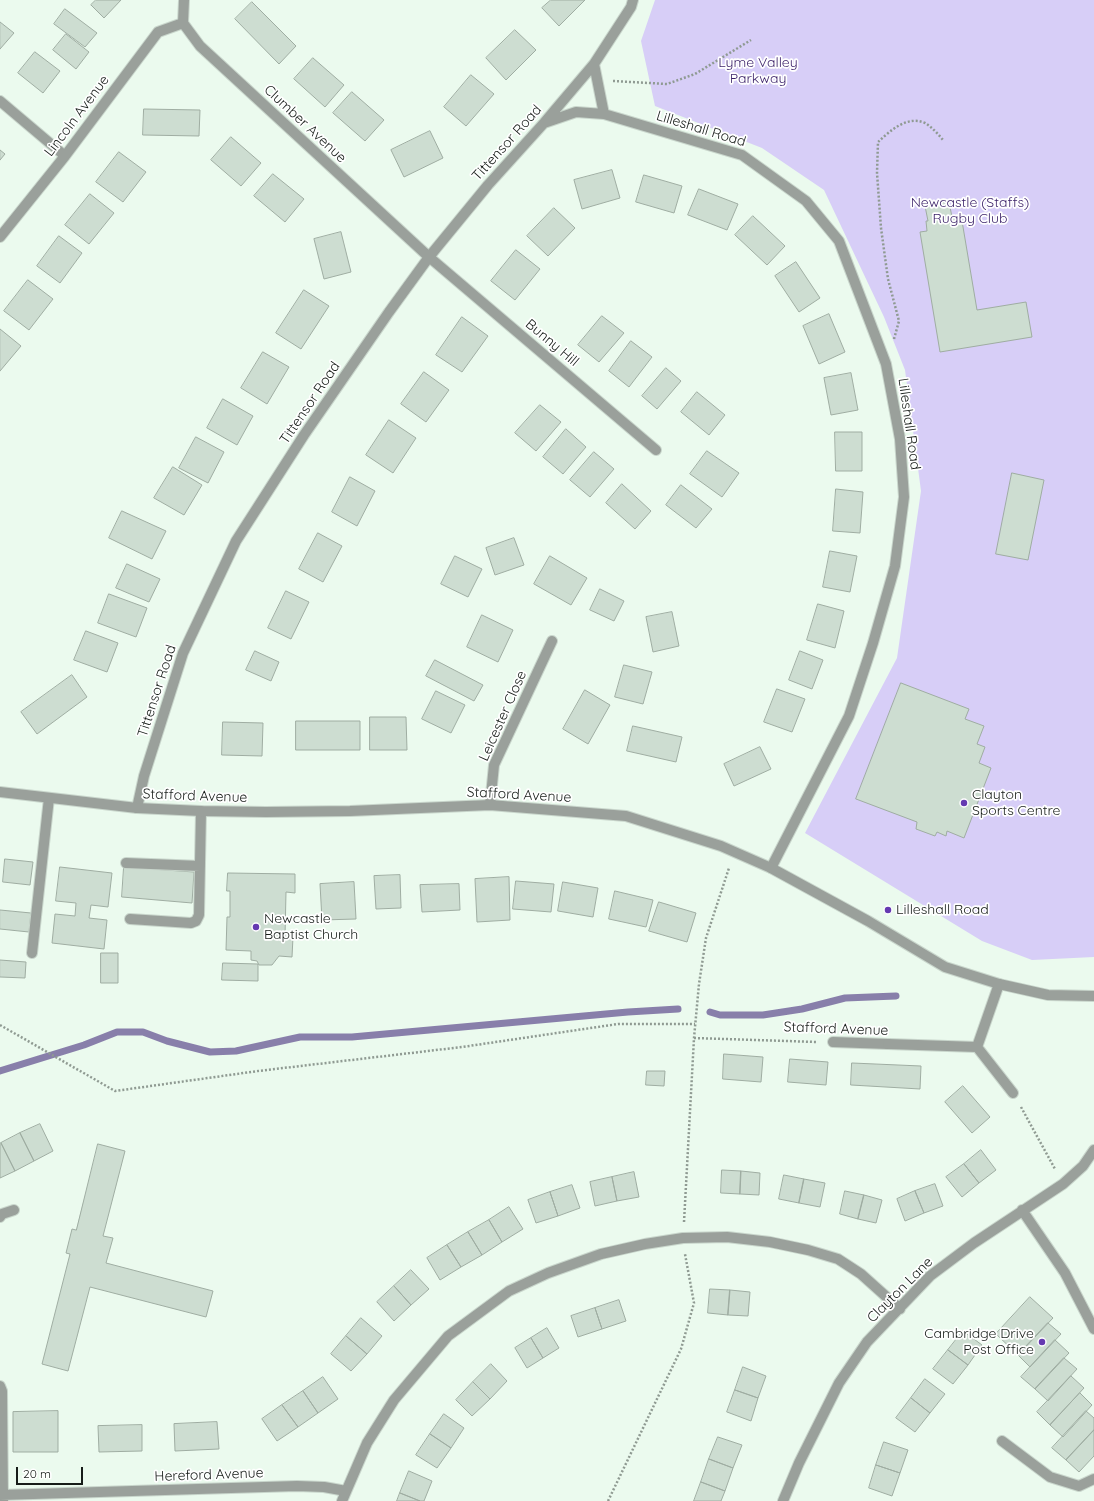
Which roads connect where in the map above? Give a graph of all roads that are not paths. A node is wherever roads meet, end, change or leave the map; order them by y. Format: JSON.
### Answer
{"nodes":[{"id":1,"x":184,"y":0,"type":"edge"},
{"id":2,"x":632,"y":0,"type":"edge"},
{"id":3,"x":183,"y":23,"type":"junction"},
{"id":4,"x":594,"y":64,"type":"junction"},
{"id":5,"x":0,"y":101,"type":"edge"},
{"id":6,"x":604,"y":114,"type":"junction"},
{"id":7,"x":544,"y":123,"type":"junction"},
{"id":8,"x":65,"y":156,"type":"junction"},
{"id":9,"x":0,"y":237,"type":"edge"},
{"id":10,"x":429,"y":257,"type":"junction"},
{"id":11,"x":656,"y":450,"type":"dead end"},
{"id":12,"x":552,"y":641,"type":"dead end"},
{"id":13,"x":0,"y":792,"type":"edge"},
{"id":14,"x":49,"y":798,"type":"junction"},
{"id":15,"x":490,"y":805,"type":"junction"},
{"id":16,"x":137,"y":808,"type":"junction"},
{"id":17,"x":201,"y":811,"type":"junction"},
{"id":18,"x":126,"y":863,"type":"dead end"},
{"id":19,"x":200,"y":866,"type":"junction"},
{"id":20,"x":771,"y":868,"type":"junction"},
{"id":21,"x":130,"y":918,"type":"dead end"},
{"id":22,"x":32,"y":953,"type":"dead end"},
{"id":23,"x":1000,"y":984,"type":"junction"},
{"id":24,"x":1094,"y":996,"type":"edge"},
{"id":25,"x":834,"y":1042,"type":"road end"},
{"id":26,"x":977,"y":1047,"type":"junction"},
{"id":27,"x":1013,"y":1093,"type":"road end"},
{"id":28,"x":1094,"y":1150,"type":"edge"},
{"id":29,"x":14,"y":1210,"type":"dead end"},
{"id":30,"x":1022,"y":1210,"type":"junction"},
{"id":31,"x":0,"y":1217,"type":"edge"},
{"id":32,"x":900,"y":1309,"type":"junction"},
{"id":33,"x":1094,"y":1329,"type":"edge"},
{"id":34,"x":0,"y":1386,"type":"edge"},
{"id":35,"x":1002,"y":1441,"type":"dead end"},
{"id":36,"x":1094,"y":1479,"type":"edge"},
{"id":37,"x":346,"y":1491,"type":"junction"},
{"id":38,"x":2,"y":1497,"type":"edge"},
{"id":39,"x":342,"y":1501,"type":"edge"},
{"id":40,"x":783,"y":1501,"type":"edge"}],
"edges":[{"from":1,"to":3,"type":"street"},
{"from":2,"to":4,"type":"street","name":"Tittensor Road"},
{"from":3,"to":8,"type":"street","name":"Lincoln Avenue"},
{"from":3,"to":10,"type":"street","name":"Clumber Avenue"},
{"from":4,"to":6,"type":"street"},
{"from":4,"to":7,"type":"street","name":"Tittensor Road"},
{"from":5,"to":8,"type":"street"},
{"from":6,"to":7,"type":"street","name":"Lilleshall Road"},
{"from":6,"to":20,"type":"street","name":"Lilleshall Road"},
{"from":7,"to":10,"type":"street","name":"Tittensor Road"},
{"from":8,"to":9,"type":"street","name":"Lincoln Avenue"},
{"from":10,"to":11,"type":"street","name":"Bunny Hill"},
{"from":10,"to":16,"type":"street","name":"Tittensor Road"},
{"from":12,"to":15,"type":"street","name":"Leicester Close"},
{"from":13,"to":14,"type":"street","name":"Stafford Avenue"},
{"from":14,"to":16,"type":"street","name":"Stafford Avenue"},
{"from":14,"to":22,"type":"street"},
{"from":15,"to":17,"type":"street","name":"Stafford Avenue"},
{"from":15,"to":20,"type":"street","name":"Stafford Avenue"},
{"from":16,"to":17,"type":"street","name":"Stafford Avenue"},
{"from":17,"to":19,"type":"street"},
{"from":18,"to":19,"type":"street"},
{"from":19,"to":21,"type":"street"},
{"from":20,"to":23,"type":"street","name":"Stafford Avenue"},
{"from":23,"to":24,"type":"street","name":"Stafford Avenue"},
{"from":23,"to":26,"type":"street"},
{"from":25,"to":26,"type":"street","name":"Stafford Avenue"},
{"from":26,"to":27,"type":"street"},
{"from":28,"to":30,"type":"street","name":"Clayton Lane"},
{"from":29,"to":31,"type":"street"},
{"from":30,"to":32,"type":"street","name":"Clayton Lane"},
{"from":30,"to":33,"type":"street"},
{"from":32,"to":37,"type":"street"},
{"from":32,"to":40,"type":"street","name":"Clayton Lane"},
{"from":34,"to":38,"type":"street"},
{"from":35,"to":36,"type":"street"},
{"from":37,"to":38,"type":"street","name":"Hereford Avenue"},
{"from":37,"to":39,"type":"street"}]}
